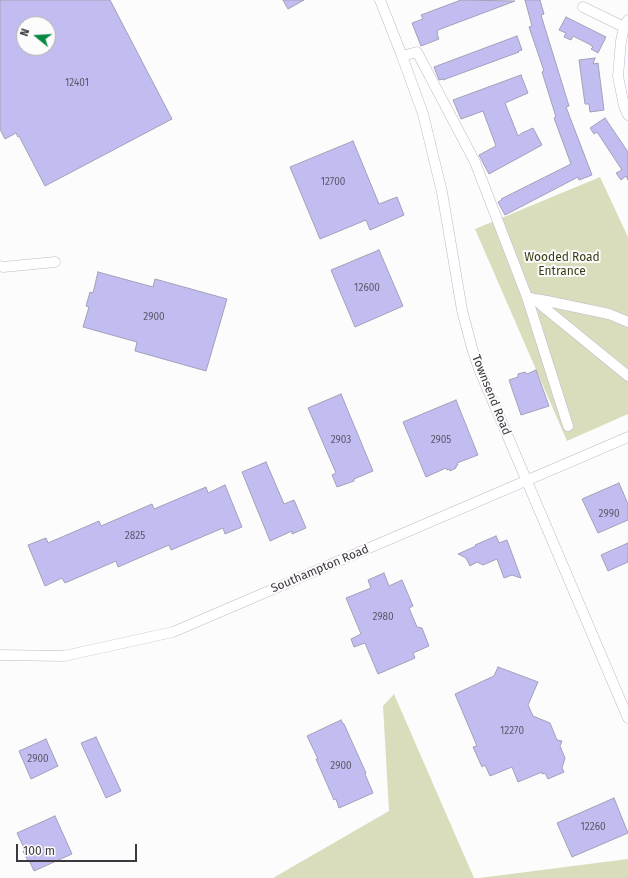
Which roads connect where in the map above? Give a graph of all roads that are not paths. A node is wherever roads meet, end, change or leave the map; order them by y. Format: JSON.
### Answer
{"nodes":[{"id":1,"x":380,"y":0,"type":"edge"},
{"id":2,"x":583,"y":7,"type":"dead end"},
{"id":3,"x":626,"y":24,"type":"edge"},
{"id":4,"x":402,"y":56,"type":"junction"},
{"id":5,"x":628,"y":115,"type":"edge"},
{"id":6,"x":55,"y":262,"type":"dead end"},
{"id":7,"x":0,"y":266,"type":"edge"},
{"id":8,"x":531,"y":298,"type":"junction"},
{"id":9,"x":628,"y":322,"type":"edge"},
{"id":10,"x":628,"y":376,"type":"edge"},
{"id":11,"x":568,"y":426,"type":"dead end"},
{"id":12,"x":628,"y":437,"type":"edge"},
{"id":13,"x":526,"y":480,"type":"junction"},
{"id":14,"x":0,"y":655,"type":"edge"},
{"id":15,"x":628,"y":718,"type":"edge"}],
"edges":[{"from":1,"to":4,"type":"street","name":"Townsend Road"},
{"from":2,"to":3,"type":"street"},
{"from":3,"to":5,"type":"street"},
{"from":4,"to":8,"type":"street"},
{"from":4,"to":13,"type":"street","name":"Townsend Road"},
{"from":6,"to":7,"type":"street"},
{"from":8,"to":9,"type":"street"},
{"from":8,"to":10,"type":"street"},
{"from":8,"to":11,"type":"street"},
{"from":12,"to":13,"type":"street","name":"Southampton Road"},
{"from":13,"to":14,"type":"street","name":"Southampton Road"},
{"from":13,"to":15,"type":"street","name":"Townsend Road"}]}
